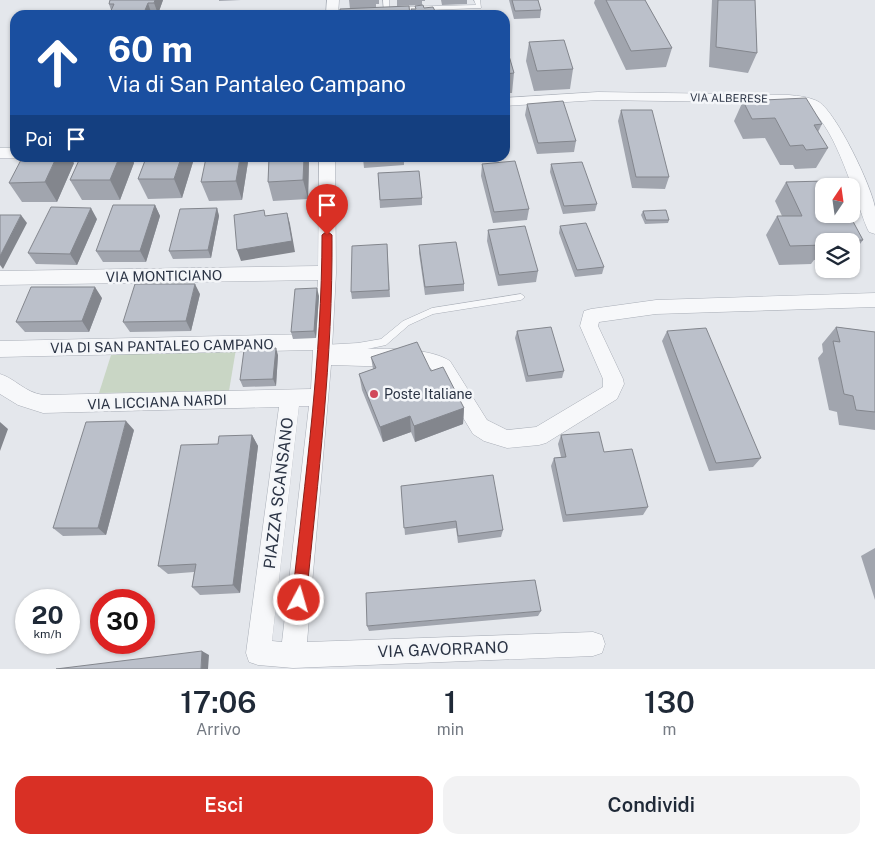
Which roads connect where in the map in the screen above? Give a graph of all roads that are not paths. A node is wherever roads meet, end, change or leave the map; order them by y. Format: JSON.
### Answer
{"nodes":[{"id":1,"x":386,"y":0,"type":"edge"},
{"id":2,"x":435,"y":0,"type":"edge"},
{"id":3,"x":478,"y":3,"type":"edge"},
{"id":4,"x":436,"y":8,"type":"junction"},
{"id":5,"x":378,"y":10,"type":"edge"},
{"id":6,"x":387,"y":10,"type":"junction"},
{"id":7,"x":510,"y":102,"type":"edge"},
{"id":8,"x":327,"y":162,"type":"edge"},
{"id":9,"x":875,"y":228,"type":"edge"},
{"id":10,"x":327,"y":273,"type":"junction"},
{"id":11,"x":0,"y":278,"type":"edge"},
{"id":12,"x":521,"y":297,"type":"dead end"},
{"id":13,"x":875,"y":300,"type":"edge"},
{"id":14,"x":0,"y":349,"type":"edge"},
{"id":15,"x":323,"y":350,"type":"junction"},
{"id":16,"x":0,"y":382,"type":"edge"},
{"id":17,"x":320,"y":397,"type":"junction"},
{"id":18,"x":290,"y":398,"type":"junction"},
{"id":19,"x":593,"y":644,"type":"dead end"},
{"id":20,"x":293,"y":655,"type":"junction"}],
"edges":[{"from":1,"to":6,"type":"lane"},
{"from":2,"to":4,"type":"lane"},
{"from":3,"to":4,"type":"lane"},
{"from":4,"to":6,"type":"lane"},
{"from":5,"to":6,"type":"lane"},
{"from":7,"to":9,"type":"street","name":"VIA ALBERESE"},
{"from":8,"to":10,"type":"street"},
{"from":10,"to":11,"type":"street","name":"VIA MONTICIANO"},
{"from":10,"to":15,"type":"street"},
{"from":12,"to":15,"type":"lane"},
{"from":13,"to":15,"type":"street","name":"VIA DI SAN PANTALEO CAMPANO"},
{"from":14,"to":15,"type":"street","name":"VIA DI SAN PANTALEO CAMPANO"},
{"from":15,"to":17,"type":"street"},
{"from":16,"to":18,"type":"street","name":"VIA LICCIANA NARDI"},
{"from":17,"to":18,"type":"street","name":"VIA LICCIANA NARDI"},
{"from":17,"to":20,"type":"street"},
{"from":18,"to":20,"type":"street","name":"PIAZZA SCANSANO"},
{"from":19,"to":20,"type":"street","name":"VIA GAVORRANO"}]}
